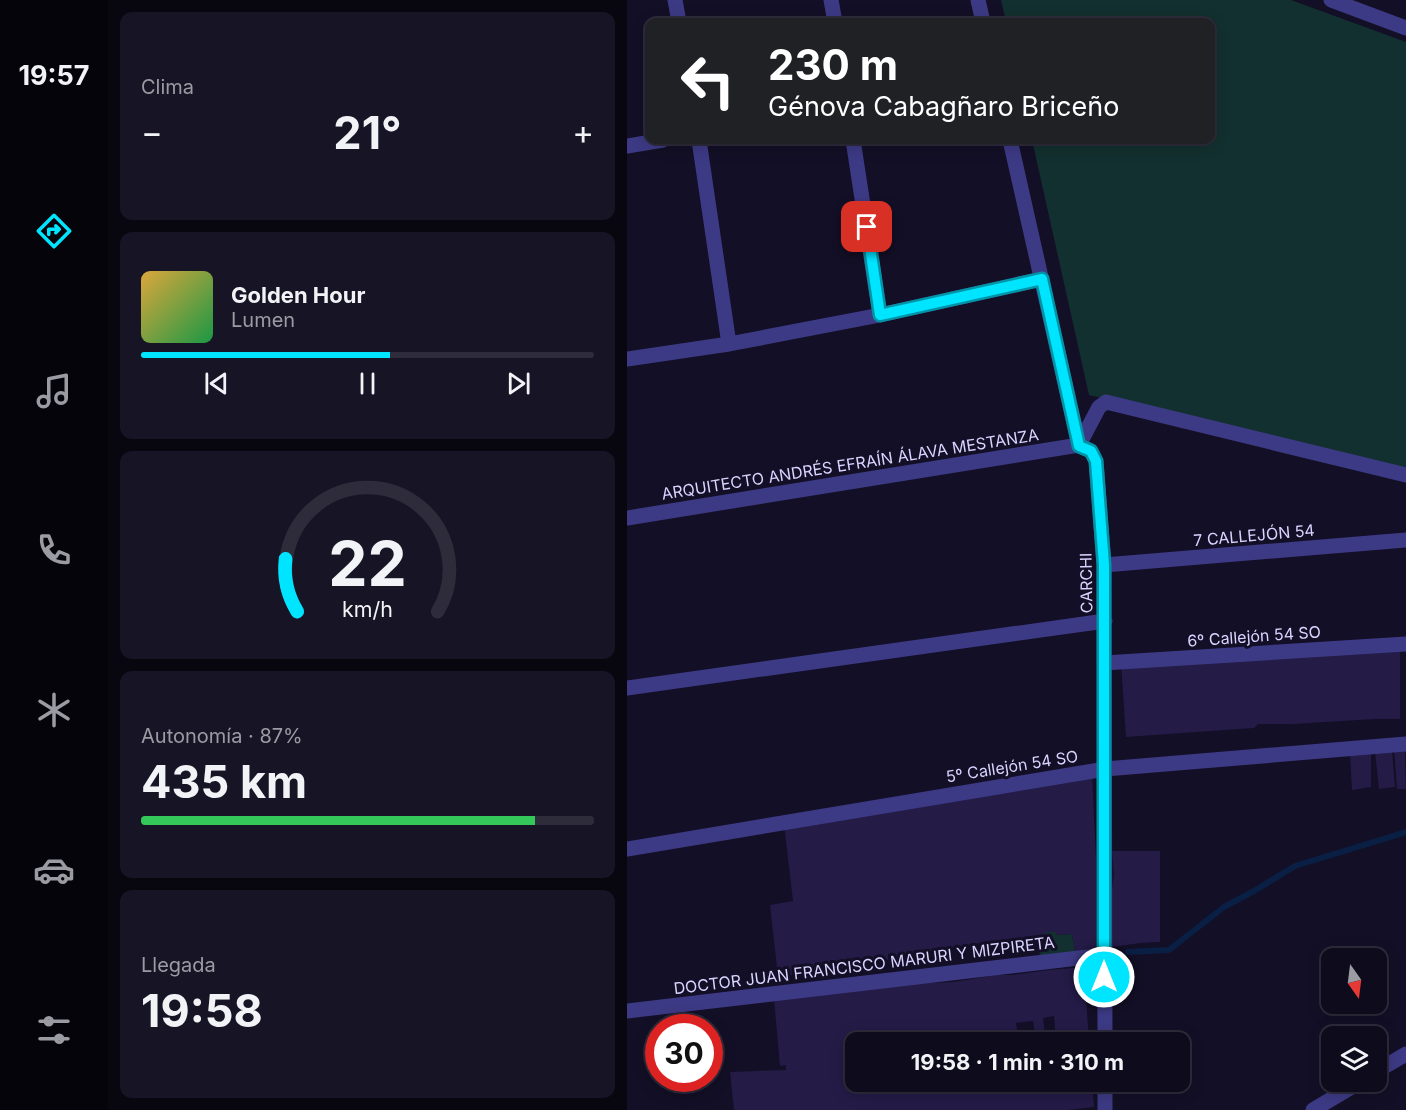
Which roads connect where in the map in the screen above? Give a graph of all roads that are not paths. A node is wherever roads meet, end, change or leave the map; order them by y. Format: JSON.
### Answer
{"nodes":[{"id":1,"x":675,"y":0,"type":"edge"},
{"id":2,"x":831,"y":0,"type":"edge"},
{"id":3,"x":978,"y":0,"type":"edge"},
{"id":4,"x":1331,"y":0,"type":"edge"},
{"id":5,"x":678,"y":18,"type":"edge"},
{"id":6,"x":834,"y":18,"type":"edge"},
{"id":7,"x":982,"y":18,"type":"edge"},
{"id":8,"x":1406,"y":28,"type":"edge"},
{"id":9,"x":645,"y":143,"type":"edge"},
{"id":10,"x":700,"y":144,"type":"edge"},
{"id":11,"x":854,"y":144,"type":"edge"},
{"id":12,"x":1011,"y":144,"type":"edge"},
{"id":13,"x":627,"y":146,"type":"edge"},
{"id":14,"x":1042,"y":279,"type":"junction"},
{"id":15,"x":880,"y":315,"type":"junction"},
{"id":16,"x":729,"y":344,"type":"junction"},
{"id":17,"x":627,"y":358,"type":"edge"},
{"id":18,"x":1079,"y":446,"type":"junction"},
{"id":19,"x":1406,"y":475,"type":"edge"},
{"id":20,"x":627,"y":518,"type":"edge"},
{"id":21,"x":1406,"y":540,"type":"edge"},
{"id":22,"x":1104,"y":565,"type":"junction"},
{"id":23,"x":1104,"y":621,"type":"junction"},
{"id":24,"x":1406,"y":644,"type":"edge"},
{"id":25,"x":1104,"y":663,"type":"junction"},
{"id":26,"x":627,"y":688,"type":"edge"},
{"id":27,"x":1406,"y":744,"type":"edge"},
{"id":28,"x":1105,"y":769,"type":"junction"},
{"id":29,"x":627,"y":849,"type":"edge"},
{"id":30,"x":1104,"y":955,"type":"junction"},
{"id":31,"x":627,"y":1011,"type":"edge"},
{"id":32,"x":1105,"y":1032,"type":"edge"},
{"id":33,"x":1406,"y":1054,"type":"edge"},
{"id":34,"x":1387,"y":1065,"type":"edge"},
{"id":35,"x":1105,"y":1092,"type":"edge"},
{"id":36,"x":1343,"y":1092,"type":"edge"},
{"id":37,"x":1105,"y":1110,"type":"edge"},
{"id":38,"x":1313,"y":1110,"type":"edge"}],
"edges":[{"from":1,"to":5,"type":"street"},
{"from":2,"to":6,"type":"street"},
{"from":3,"to":7,"type":"street"},
{"from":4,"to":8,"type":"street"},
{"from":9,"to":13,"type":"street"},
{"from":10,"to":16,"type":"street"},
{"from":11,"to":15,"type":"street"},
{"from":12,"to":14,"type":"street","name":"CARCHI"},
{"from":14,"to":15,"type":"street"},
{"from":14,"to":18,"type":"street","name":"CARCHI"},
{"from":15,"to":16,"type":"street"},
{"from":16,"to":17,"type":"street"},
{"from":18,"to":19,"type":"street"},
{"from":18,"to":20,"type":"street","name":"ARQUITECTO ANDRÉS EFRAÍN ÁLAVA MESTANZA"},
{"from":18,"to":22,"type":"street","name":"CARCHI"},
{"from":21,"to":22,"type":"street","name":"7 CALLEJÓN 54"},
{"from":22,"to":23,"type":"street","name":"CARCHI"},
{"from":23,"to":25,"type":"street","name":"CARCHI"},
{"from":23,"to":26,"type":"street"},
{"from":24,"to":25,"type":"street","name":"6º Callejón 54 SO"},
{"from":25,"to":28,"type":"street","name":"CARCHI"},
{"from":27,"to":28,"type":"street","name":"5º Callejón 54 SO"},
{"from":28,"to":29,"type":"street","name":"5º Callejón 54 SO"},
{"from":28,"to":30,"type":"street","name":"CARCHI"},
{"from":30,"to":31,"type":"street","name":"DOCTOR JUAN FRANCISCO MARURI Y MIZPIRETA"},
{"from":30,"to":32,"type":"street","name":"CARCHI"},
{"from":33,"to":34,"type":"street"},
{"from":35,"to":37,"type":"street"},
{"from":36,"to":38,"type":"street"}]}
